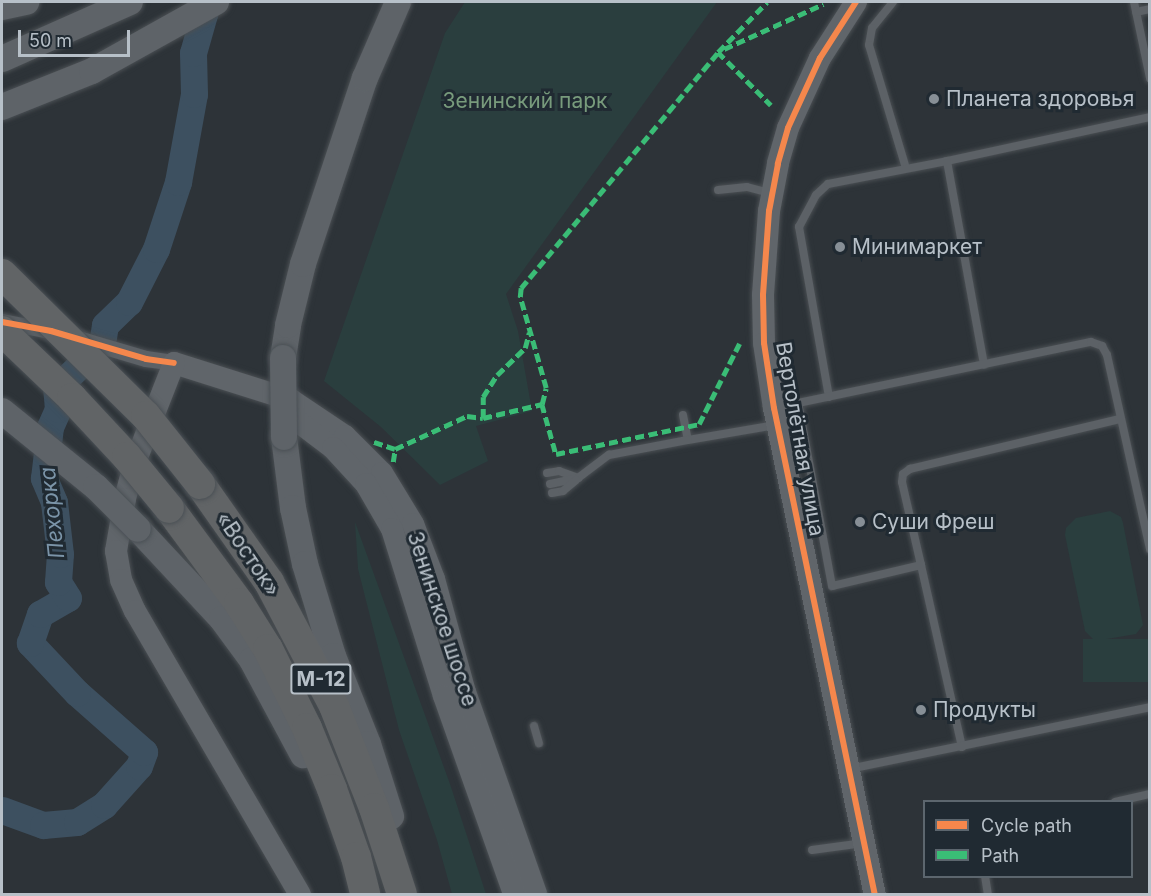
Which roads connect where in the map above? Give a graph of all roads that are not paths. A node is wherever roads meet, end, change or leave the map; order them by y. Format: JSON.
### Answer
{"nodes":[{"id":1,"x":26,"y":2,"type":"edge"},
{"id":2,"x":216,"y":2,"type":"edge"},
{"id":3,"x":398,"y":2,"type":"edge"},
{"id":4,"x":856,"y":2,"type":"edge"},
{"id":5,"x":893,"y":2,"type":"edge"},
{"id":6,"x":1134,"y":2,"type":"edge"},
{"id":7,"x":127,"y":3,"type":"edge"},
{"id":8,"x":2,"y":7,"type":"edge"},
{"id":9,"x":1149,"y":9,"type":"edge"},
{"id":10,"x":1136,"y":12,"type":"junction"},
{"id":11,"x":2,"y":59,"type":"edge"},
{"id":12,"x":1149,"y":78,"type":"edge"},
{"id":13,"x":2,"y":107,"type":"edge"},
{"id":14,"x":1149,"y":117,"type":"edge"},
{"id":15,"x":947,"y":161,"type":"junction"},
{"id":16,"x":906,"y":168,"type":"junction"},
{"id":17,"x":718,"y":189,"type":"dead end"},
{"id":18,"x":772,"y":194,"type":"junction"},
{"id":19,"x":2,"y":274,"type":"edge"},
{"id":20,"x":2,"y":322,"type":"edge"},
{"id":21,"x":2,"y":331,"type":"edge"},
{"id":22,"x":174,"y":363,"type":"junction"},
{"id":23,"x":984,"y":365,"type":"junction"},
{"id":24,"x":829,"y":397,"type":"junction"},
{"id":25,"x":798,"y":403,"type":"junction"},
{"id":26,"x":2,"y":411,"type":"edge"},
{"id":27,"x":683,"y":416,"type":"dead end"},
{"id":28,"x":776,"y":416,"type":"junction"},
{"id":29,"x":1120,"y":419,"type":"junction"},
{"id":30,"x":688,"y":440,"type":"junction"},
{"id":31,"x":547,"y":473,"type":"dead end"},
{"id":32,"x":578,"y":478,"type":"junction"},
{"id":33,"x":551,"y":489,"type":"dead end"},
{"id":34,"x":1149,"y":549,"type":"edge"},
{"id":35,"x":921,"y":565,"type":"junction"},
{"id":36,"x":822,"y":589,"type":"junction"},
{"id":37,"x":1149,"y":707,"type":"edge"},
{"id":38,"x":534,"y":726,"type":"dead end"},
{"id":39,"x":539,"y":743,"type":"dead end"},
{"id":40,"x":962,"y":747,"type":"junction"},
{"id":41,"x":849,"y":769,"type":"junction"},
{"id":42,"x":1149,"y":794,"type":"edge"},
{"id":43,"x":1120,"y":800,"type":"edge"},
{"id":44,"x":864,"y":843,"type":"junction"},
{"id":45,"x":812,"y":850,"type":"dead end"},
{"id":46,"x":985,"y":878,"type":"edge"},
{"id":47,"x":300,"y":894,"type":"edge"},
{"id":48,"x":363,"y":894,"type":"edge"},
{"id":49,"x":402,"y":894,"type":"edge"},
{"id":50,"x":412,"y":894,"type":"edge"},
{"id":51,"x":514,"y":894,"type":"edge"},
{"id":52,"x":536,"y":894,"type":"edge"},
{"id":53,"x":875,"y":894,"type":"edge"},
{"id":54,"x":988,"y":894,"type":"edge"}],
"edges":[{"from":1,"to":8,"type":"main road"},
{"from":2,"to":13,"type":"main road"},
{"from":3,"to":50,"type":"main road","bridge":true},
{"from":4,"to":18,"type":"main road","name":"Вертолётная улица"},
{"from":5,"to":16,"type":"lane"},
{"from":6,"to":10,"type":"lane"},
{"from":7,"to":11,"type":"main road"},
{"from":9,"to":10,"type":"lane"},
{"from":10,"to":12,"type":"lane"},
{"from":14,"to":15,"type":"lane"},
{"from":15,"to":16,"type":"lane"},
{"from":15,"to":23,"type":"lane"},
{"from":16,"to":24,"type":"lane"},
{"from":17,"to":18,"type":"lane"},
{"from":18,"to":28,"type":"main road","name":"Вертолётная улица"},
{"from":19,"to":49,"type":"highway","name":"«Восток»","number":"М-12","bridge":true},
{"from":20,"to":22,"type":"street","bridge":true},
{"from":21,"to":48,"type":"highway","name":"«Восток»","number":"М-12","bridge":true},
{"from":22,"to":47,"type":"main road"},
{"from":22,"to":51,"type":"main road"},
{"from":22,"to":52,"type":"main road","name":"Зенинское шоссе"},
{"from":23,"to":24,"type":"lane"},
{"from":23,"to":29,"type":"lane"},
{"from":24,"to":25,"type":"lane"},
{"from":25,"to":28,"type":"lane"},
{"from":25,"to":36,"type":"lane"},
{"from":26,"to":48,"type":"main road","bridge":true},
{"from":27,"to":30,"type":"lane"},
{"from":28,"to":30,"type":"lane"},
{"from":28,"to":36,"type":"main road","name":"Вертолётная улица"},
{"from":29,"to":34,"type":"lane"},
{"from":29,"to":35,"type":"lane"},
{"from":30,"to":32,"type":"lane"},
{"from":31,"to":32,"type":"lane"},
{"from":32,"to":33,"type":"lane"},
{"from":35,"to":36,"type":"lane"},
{"from":35,"to":40,"type":"lane"},
{"from":36,"to":41,"type":"main road","name":"Вертолётная улица"},
{"from":37,"to":40,"type":"lane"},
{"from":38,"to":39,"type":"lane"},
{"from":40,"to":41,"type":"lane"},
{"from":41,"to":44,"type":"main road","name":"Вертолётная улица"},
{"from":42,"to":43,"type":"lane"},
{"from":44,"to":45,"type":"lane"},
{"from":44,"to":53,"type":"main road","name":"Вертолётная улица"},
{"from":46,"to":54,"type":"lane"}]}
